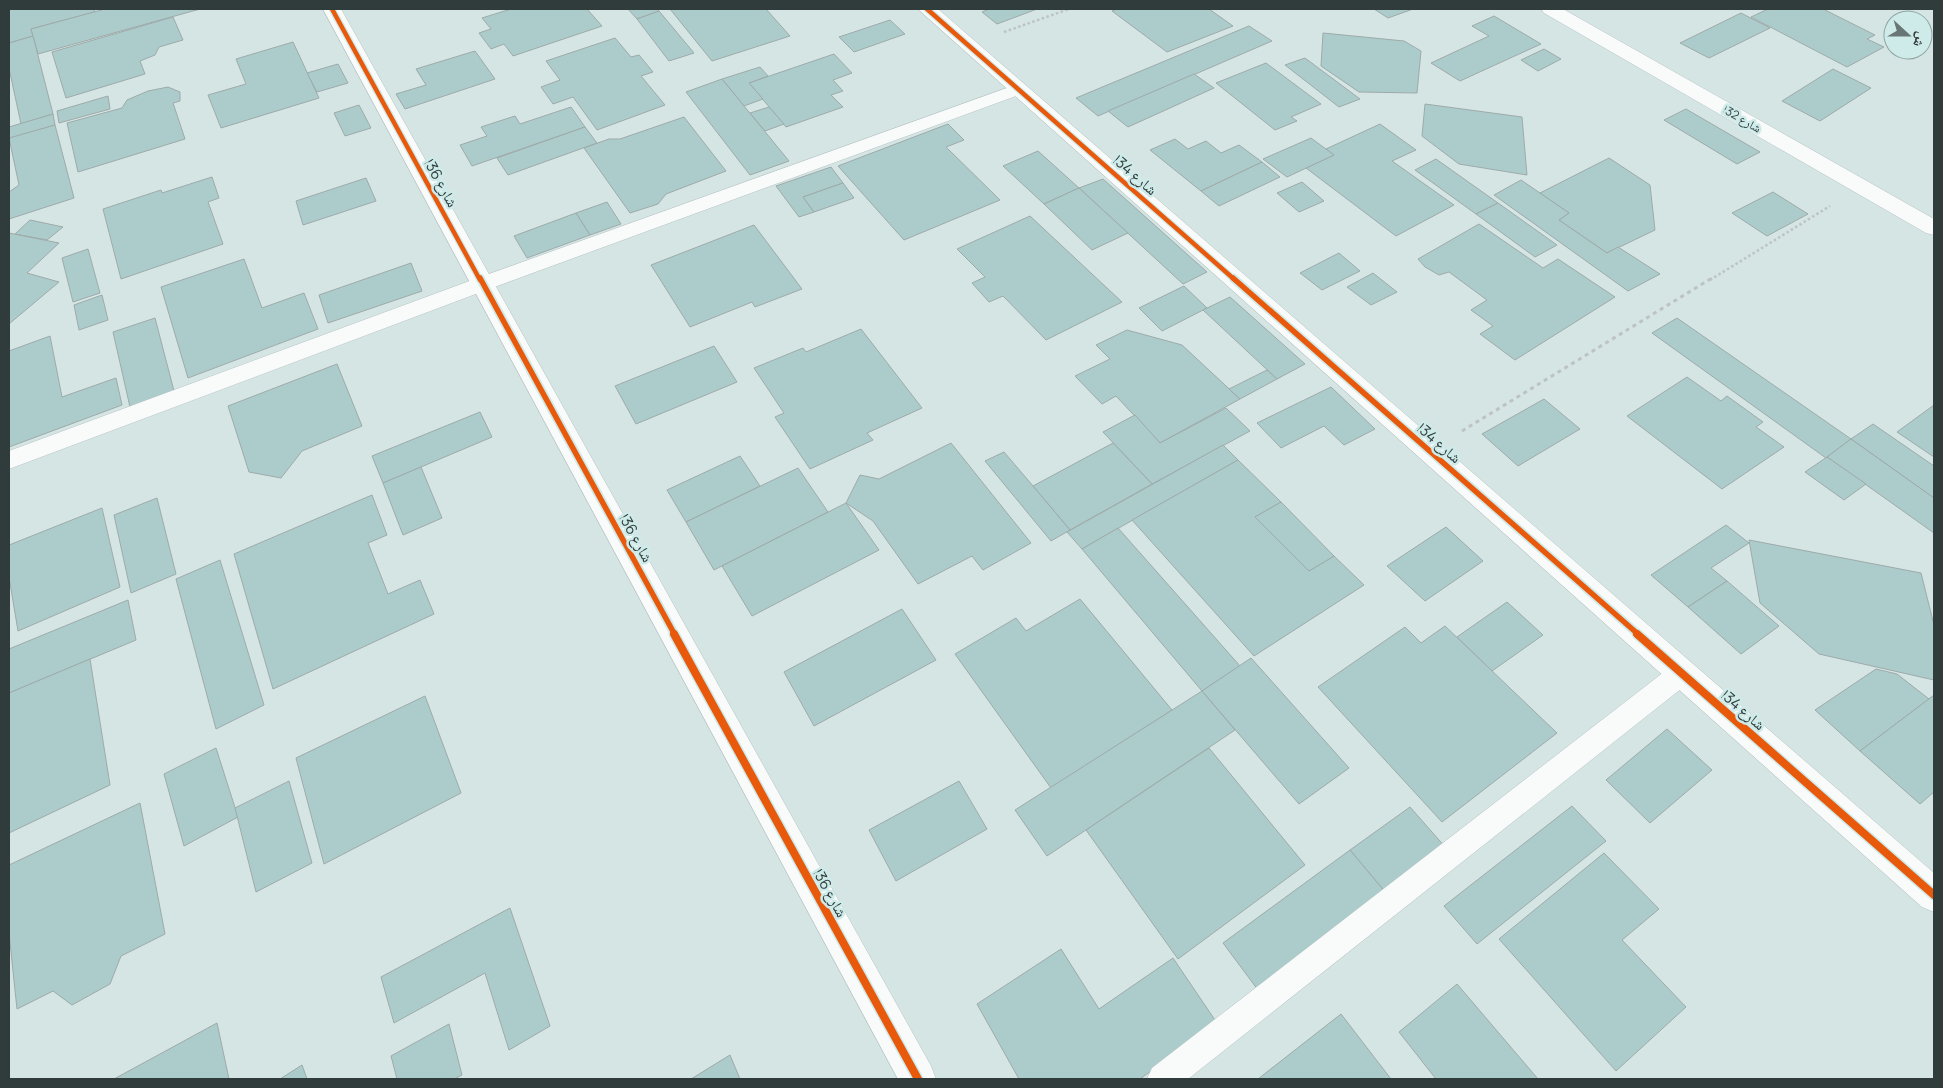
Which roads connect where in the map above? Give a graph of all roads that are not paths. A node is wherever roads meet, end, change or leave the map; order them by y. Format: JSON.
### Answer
{"nodes":[{"id":1,"x":332,"y":9,"type":"edge"},
{"id":2,"x":927,"y":9,"type":"edge"},
{"id":3,"x":1550,"y":9,"type":"edge"},
{"id":4,"x":1018,"y":89,"type":"junction"},
{"id":5,"x":1934,"y":228,"type":"edge"},
{"id":6,"x":482,"y":284,"type":"junction"},
{"id":7,"x":9,"y":460,"type":"edge"},
{"id":8,"x":1682,"y":673,"type":"junction"},
{"id":9,"x":1934,"y":895,"type":"edge"},
{"id":10,"x":918,"y":1079,"type":"edge"},
{"id":11,"x":1163,"y":1079,"type":"edge"}],
"edges":[{"from":1,"to":6,"type":"street","name":"شارع 36ا"},
{"from":2,"to":4,"type":"street","name":"شارع 34ا"},
{"from":3,"to":5,"type":"street","name":"شارع 32ا"},
{"from":4,"to":6,"type":"lane"},
{"from":4,"to":8,"type":"street","name":"شارع 34ا"},
{"from":6,"to":7,"type":"lane"},
{"from":6,"to":10,"type":"street","name":"شارع 36ا"},
{"from":8,"to":9,"type":"street","name":"شارع 34ا"},
{"from":8,"to":11,"type":"lane"}]}
